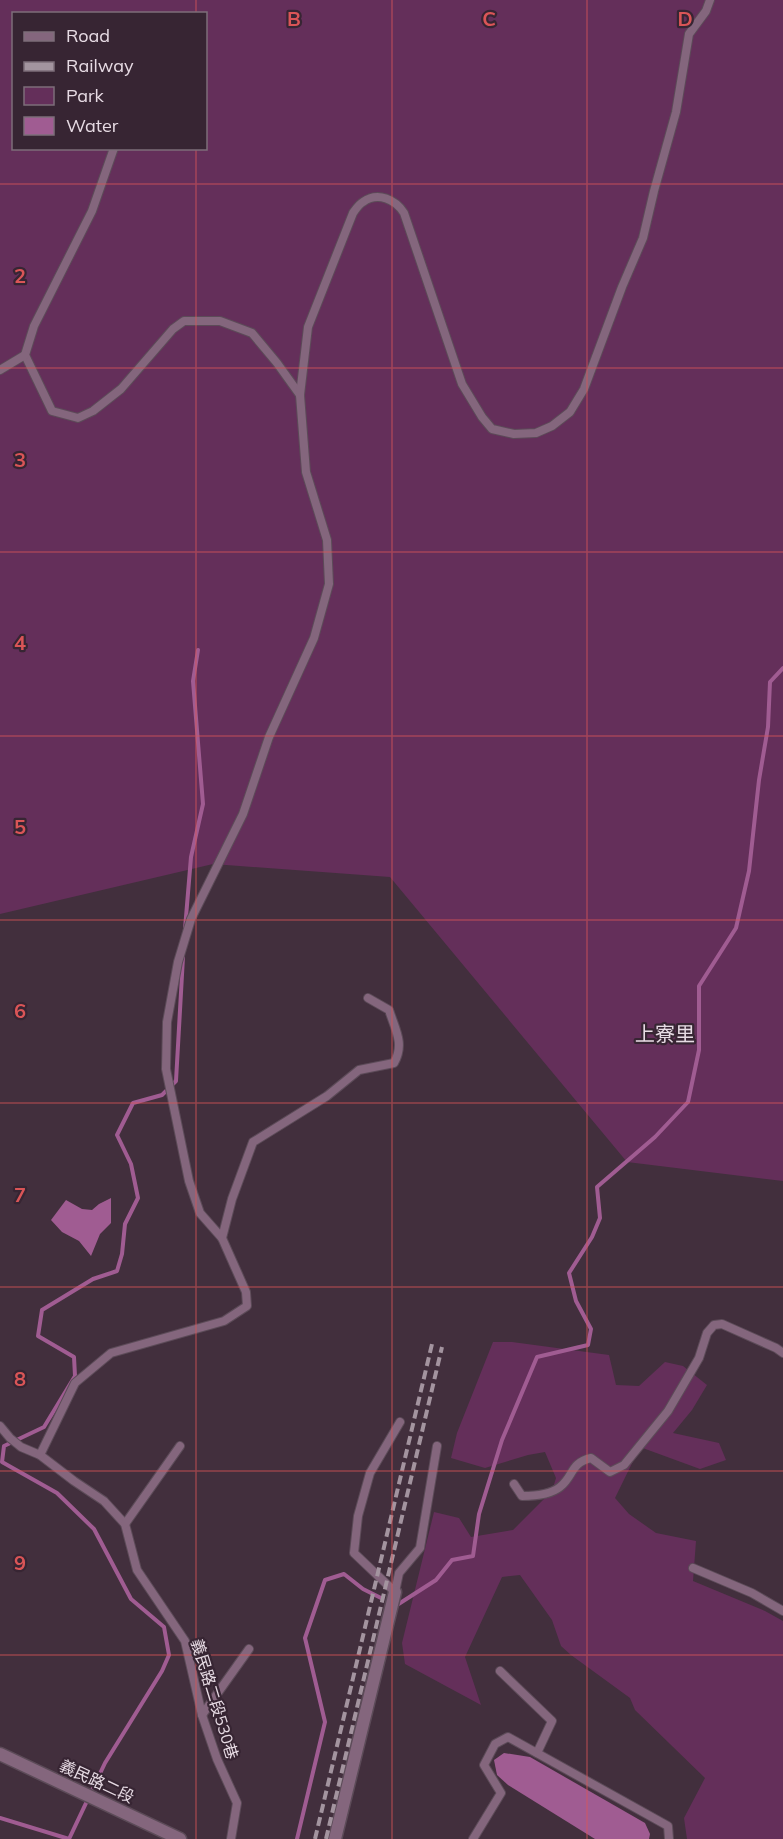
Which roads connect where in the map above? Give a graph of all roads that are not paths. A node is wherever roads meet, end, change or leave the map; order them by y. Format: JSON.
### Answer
{"nodes":[{"id":1,"x":710,"y":0,"type":"edge"},
{"id":2,"x":113,"y":150,"type":"edge"},
{"id":3,"x":25,"y":355,"type":"junction"},
{"id":4,"x":0,"y":370,"type":"edge"},
{"id":5,"x":300,"y":395,"type":"junction"},
{"id":6,"x":369,"y":998,"type":"dead end"},
{"id":7,"x":222,"y":1238,"type":"junction"},
{"id":8,"x":783,"y":1353,"type":"edge"},
{"id":9,"x":400,"y":1422,"type":"dead end"},
{"id":10,"x":0,"y":1426,"type":"edge"},
{"id":11,"x":180,"y":1446,"type":"dead end"},
{"id":12,"x":437,"y":1446,"type":"dead end"},
{"id":13,"x":40,"y":1455,"type":"junction"},
{"id":14,"x":514,"y":1484,"type":"dead end"},
{"id":15,"x":125,"y":1524,"type":"junction"},
{"id":16,"x":693,"y":1568,"type":"dead end"},
{"id":17,"x":395,"y":1592,"type":"junction"},
{"id":18,"x":783,"y":1611,"type":"edge"},
{"id":19,"x":249,"y":1649,"type":"dead end"},
{"id":20,"x":500,"y":1671,"type":"dead end"},
{"id":21,"x":202,"y":1715,"type":"junction"},
{"id":22,"x":537,"y":1753,"type":"junction"},
{"id":23,"x":0,"y":1754,"type":"edge"},
{"id":24,"x":180,"y":1839,"type":"edge"},
{"id":25,"x":231,"y":1839,"type":"edge"},
{"id":26,"x":335,"y":1839,"type":"edge"},
{"id":27,"x":473,"y":1839,"type":"edge"},
{"id":28,"x":669,"y":1839,"type":"edge"}],
"edges":[{"from":1,"to":5,"type":"lane"},
{"from":2,"to":3,"type":"lane"},
{"from":3,"to":4,"type":"lane"},
{"from":3,"to":5,"type":"lane"},
{"from":5,"to":7,"type":"lane"},
{"from":6,"to":7,"type":"lane"},
{"from":7,"to":13,"type":"lane"},
{"from":8,"to":14,"type":"lane"},
{"from":9,"to":17,"type":"lane"},
{"from":10,"to":13,"type":"lane","name":"義民路二段530巷"},
{"from":11,"to":15,"type":"lane"},
{"from":12,"to":17,"type":"lane"},
{"from":13,"to":15,"type":"lane","name":"義民路二段530巷"},
{"from":15,"to":21,"type":"lane","name":"義民路二段530巷"},
{"from":16,"to":18,"type":"lane"},
{"from":17,"to":26,"type":"street"},
{"from":19,"to":21,"type":"lane"},
{"from":20,"to":22,"type":"lane"},
{"from":21,"to":25,"type":"lane","name":"義民路二段530巷"},
{"from":22,"to":27,"type":"lane"},
{"from":22,"to":28,"type":"lane"},
{"from":23,"to":24,"type":"street","name":"義民路二段"}]}
